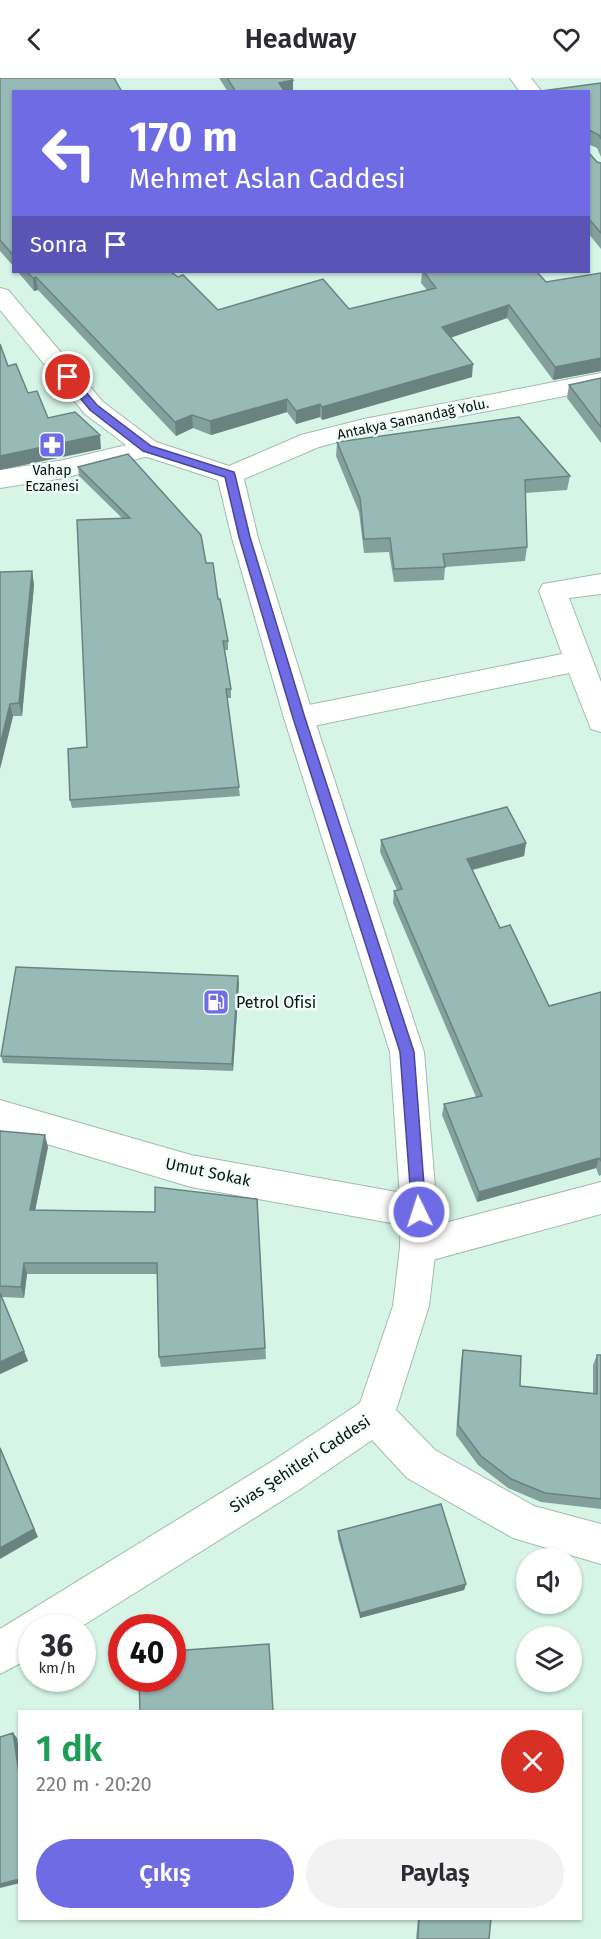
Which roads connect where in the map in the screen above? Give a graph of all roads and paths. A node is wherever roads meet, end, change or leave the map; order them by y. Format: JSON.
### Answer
{"nodes":[{"id":1,"x":520,"y":78,"type":"edge"},
{"id":2,"x":530,"y":90,"type":"edge"},
{"id":3,"x":0,"y":295,"type":"edge"},
{"id":4,"x":601,"y":381,"type":"edge"},
{"id":5,"x":147,"y":448,"type":"junction"},
{"id":6,"x":230,"y":475,"type":"junction"},
{"id":7,"x":0,"y":479,"type":"edge"},
{"id":8,"x":601,"y":584,"type":"edge"},
{"id":9,"x":579,"y":661,"type":"junction"},
{"id":10,"x":299,"y":718,"type":"junction"},
{"id":11,"x":601,"y":721,"type":"edge"},
{"id":12,"x":0,"y":1114,"type":"edge"},
{"id":13,"x":601,"y":1198,"type":"edge"},
{"id":14,"x":419,"y":1212,"type":"junction"},
{"id":15,"x":418,"y":1247,"type":"junction"},
{"id":16,"x":375,"y":1414,"type":"junction"},
{"id":17,"x":601,"y":1544,"type":"edge"},
{"id":18,"x":63,"y":1614,"type":"edge"},
{"id":19,"x":18,"y":1642,"type":"edge"},
{"id":20,"x":0,"y":1653,"type":"edge"}],
"edges":[{"from":1,"to":2,"type":"street"},
{"from":3,"to":5,"type":"street"},
{"from":4,"to":6,"type":"street","name":"Antakya Samandağ Yolu."},
{"from":5,"to":6,"type":"street"},
{"from":5,"to":7,"type":"street"},
{"from":6,"to":10,"type":"street","name":"Sivas Şehitleri Caddesi"},
{"from":8,"to":9,"type":"street"},
{"from":9,"to":10,"type":"street"},
{"from":9,"to":11,"type":"street"},
{"from":10,"to":14,"type":"street","name":"Sivas Şehitleri Caddesi"},
{"from":12,"to":14,"type":"street","name":"Umut Sokak"},
{"from":13,"to":15,"type":"street"},
{"from":14,"to":15,"type":"street","name":"Sivas Şehitleri Caddesi"},
{"from":15,"to":16,"type":"street","name":"Sivas Şehitleri Caddesi"},
{"from":16,"to":17,"type":"street"},
{"from":16,"to":18,"type":"street","name":"Sivas Şehitleri Caddesi"},
{"from":19,"to":20,"type":"street"}]}
